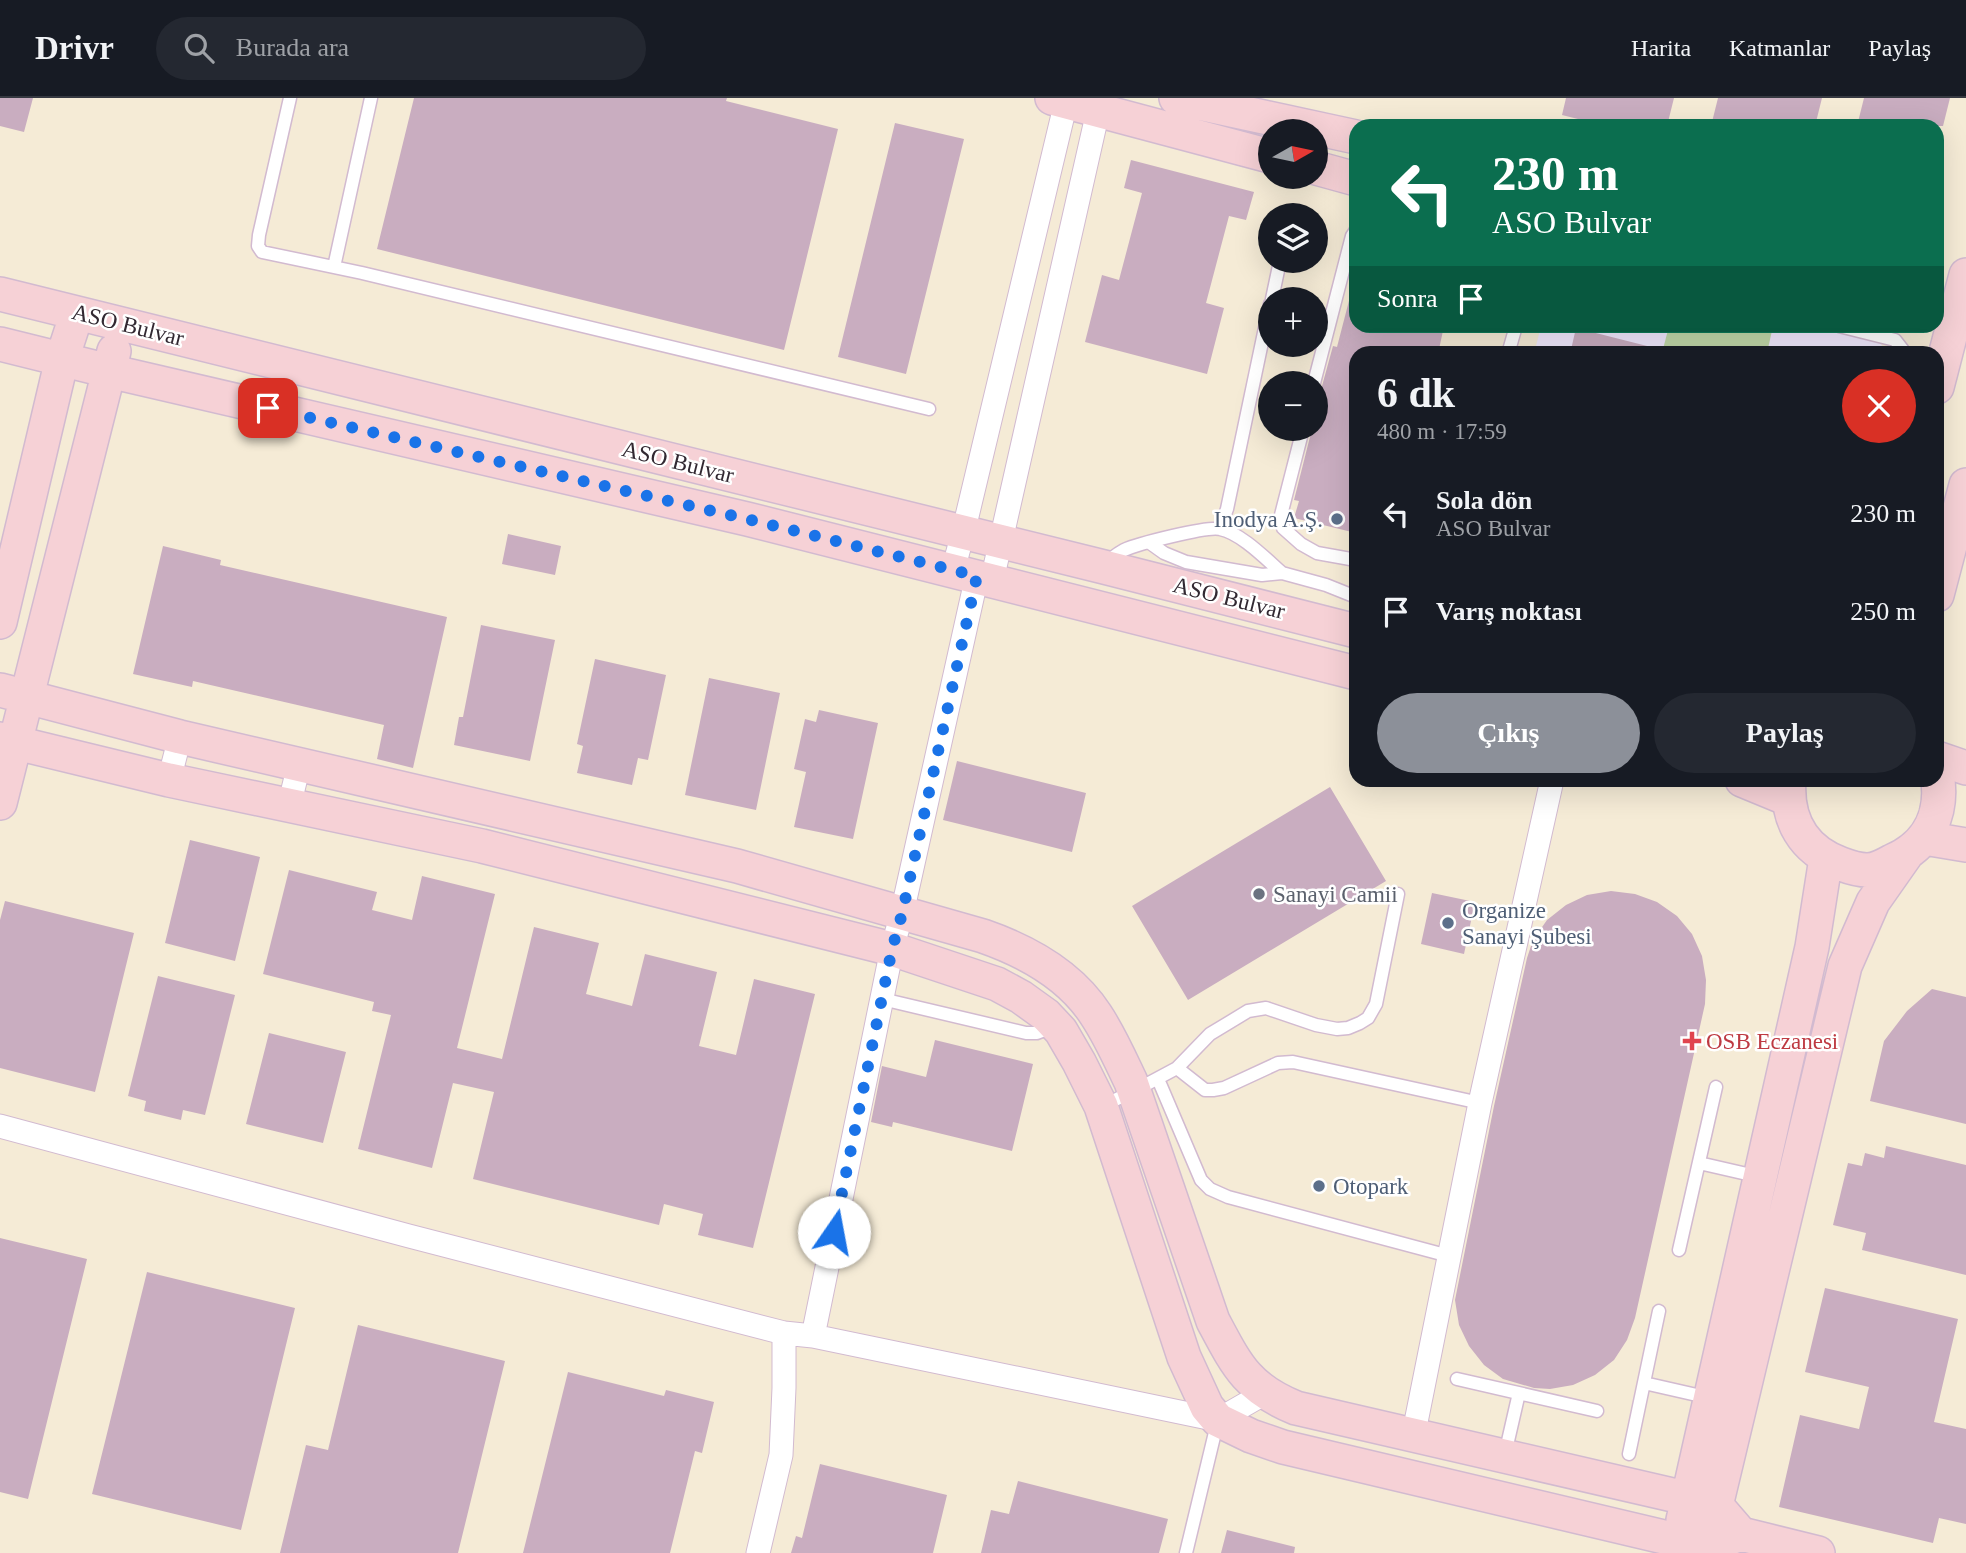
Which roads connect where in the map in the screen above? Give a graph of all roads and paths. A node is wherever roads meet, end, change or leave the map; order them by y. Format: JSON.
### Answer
{"nodes":[{"id":1,"x":290,"y":98,"type":"edge"},
{"id":2,"x":371,"y":98,"type":"edge"},
{"id":3,"x":1176,"y":98,"type":"edge"},
{"id":4,"x":1061,"y":99,"type":"edge"},
{"id":5,"x":1100,"y":104,"type":"edge"},
{"id":6,"x":1349,"y":135,"type":"edge"},
{"id":7,"x":1258,"y":152,"type":"edge"},
{"id":8,"x":1328,"y":171,"type":"edge"},
{"id":9,"x":1349,"y":177,"type":"edge"},
{"id":10,"x":1349,"y":248,"type":"edge"},
{"id":11,"x":334,"y":267,"type":"junction"},
{"id":12,"x":1958,"y":284,"type":"edge"},
{"id":13,"x":0,"y":294,"type":"edge"},
{"id":14,"x":78,"y":313,"type":"junction"},
{"id":15,"x":122,"y":324,"type":"junction"},
{"id":16,"x":1952,"y":324,"type":"edge"},
{"id":17,"x":1865,"y":333,"type":"edge"},
{"id":18,"x":0,"y":344,"type":"edge"},
{"id":19,"x":1899,"y":346,"type":"edge"},
{"id":20,"x":1259,"y":357,"type":"edge"},
{"id":21,"x":1944,"y":358,"type":"edge"},
{"id":22,"x":62,"y":359,"type":"junction"},
{"id":23,"x":109,"y":371,"type":"junction"},
{"id":24,"x":1317,"y":371,"type":"edge"},
{"id":25,"x":929,"y":409,"type":"dead end"},
{"id":26,"x":1300,"y":441,"type":"edge"},
{"id":27,"x":1966,"y":485,"type":"edge"},
{"id":28,"x":1220,"y":528,"type":"junction"},
{"id":29,"x":964,"y":533,"type":"junction"},
{"id":30,"x":1001,"y":542,"type":"junction"},
{"id":31,"x":1150,"y":543,"type":"junction"},
{"id":32,"x":1349,"y":559,"type":"edge"},
{"id":33,"x":1104,"y":566,"type":"junction"},
{"id":34,"x":1944,"y":568,"type":"edge"},
{"id":35,"x":1282,"y":573,"type":"junction"},
{"id":36,"x":974,"y":575,"type":"junction"},
{"id":37,"x":1349,"y":594,"type":"edge"},
{"id":38,"x":0,"y":622,"type":"edge"},
{"id":39,"x":1349,"y":629,"type":"edge"},
{"id":40,"x":1349,"y":671,"type":"edge"},
{"id":41,"x":13,"y":694,"type":"edge"},
{"id":42,"x":180,"y":737,"type":"junction"},
{"id":43,"x":8,"y":741,"type":"edge"},
{"id":44,"x":1944,"y":760,"type":"edge"},
{"id":45,"x":299,"y":765,"type":"junction"},
{"id":46,"x":1966,"y":768,"type":"edge"},
{"id":47,"x":169,"y":780,"type":"junction"},
{"id":48,"x":1550,"y":787,"type":"edge"},
{"id":49,"x":1939,"y":787,"type":"edge"},
{"id":50,"x":1788,"y":790,"type":"edge"},
{"id":51,"x":436,"y":797,"type":"junction"},
{"id":52,"x":0,"y":803,"type":"edge"},
{"id":53,"x":289,"y":806,"type":"junction"},
{"id":54,"x":429,"y":835,"type":"junction"},
{"id":55,"x":1966,"y":845,"type":"edge"},
{"id":56,"x":1915,"y":847,"type":"junction"},
{"id":57,"x":1825,"y":858,"type":"junction"},
{"id":58,"x":1398,"y":894,"type":"dead end"},
{"id":59,"x":902,"y":914,"type":"junction"},
{"id":60,"x":892,"y":949,"type":"junction"},
{"id":61,"x":882,"y":999,"type":"junction"},
{"id":62,"x":1056,"y":1026,"type":"junction"},
{"id":63,"x":1177,"y":1068,"type":"junction"},
{"id":64,"x":1146,"y":1085,"type":"junction"},
{"id":65,"x":1716,"y":1087,"type":"dead end"},
{"id":66,"x":1480,"y":1102,"type":"junction"},
{"id":67,"x":1101,"y":1106,"type":"junction"},
{"id":68,"x":0,"y":1126,"type":"edge"},
{"id":69,"x":1699,"y":1163,"type":"junction"},
{"id":70,"x":1761,"y":1177,"type":"junction"},
{"id":71,"x":1679,"y":1250,"type":"dead end"},
{"id":72,"x":1449,"y":1256,"type":"junction"},
{"id":73,"x":1659,"y":1311,"type":"dead end"},
{"id":74,"x":784,"y":1333,"type":"junction"},
{"id":75,"x":813,"y":1336,"type":"junction"},
{"id":76,"x":1457,"y":1380,"type":"dead end"},
{"id":77,"x":1644,"y":1384,"type":"junction"},
{"id":78,"x":1265,"y":1393,"type":"junction"},
{"id":79,"x":1519,"y":1393,"type":"junction"},
{"id":80,"x":1711,"y":1398,"type":"junction"},
{"id":81,"x":1597,"y":1411,"type":"dead end"},
{"id":82,"x":1218,"y":1420,"type":"junction"},
{"id":83,"x":1413,"y":1437,"type":"junction"},
{"id":84,"x":1629,"y":1454,"type":"dead end"},
{"id":85,"x":1504,"y":1457,"type":"junction"},
{"id":86,"x":1702,"y":1502,"type":"junction"},
{"id":87,"x":1741,"y":1534,"type":"junction"},
{"id":88,"x":1690,"y":1548,"type":"edge"},
{"id":89,"x":758,"y":1553,"type":"edge"},
{"id":90,"x":1186,"y":1553,"type":"edge"},
{"id":91,"x":1818,"y":1553,"type":"edge"}],
"edges":[{"from":1,"to":11,"type":"lane"},
{"from":2,"to":11,"type":"lane"},
{"from":3,"to":6,"type":"street"},
{"from":4,"to":5,"type":"street"},
{"from":4,"to":29,"type":"street"},
{"from":5,"to":7,"type":"street"},
{"from":5,"to":30,"type":"street"},
{"from":8,"to":9,"type":"street"},
{"from":10,"to":24,"type":"lane"},
{"from":11,"to":25,"type":"lane"},
{"from":12,"to":16,"type":"street"},
{"from":13,"to":14,"type":"street","name":"ASO Bulvar"},
{"from":14,"to":15,"type":"street","name":"ASO Bulvar"},
{"from":14,"to":22,"type":"street"},
{"from":15,"to":23,"type":"street"},
{"from":15,"to":29,"type":"street","name":"ASO Bulvar"},
{"from":16,"to":21,"type":"street"},
{"from":17,"to":19,"type":"lane"},
{"from":18,"to":22,"type":"street","name":"ASO Bulvar"},
{"from":20,"to":28,"type":"lane"},
{"from":22,"to":23,"type":"street","name":"ASO Bulvar"},
{"from":22,"to":38,"type":"street"},
{"from":23,"to":36,"type":"street","name":"ASO Bulvar"},
{"from":23,"to":41,"type":"street"},
{"from":26,"to":32,"type":"lane"},
{"from":27,"to":34,"type":"street"},
{"from":28,"to":31,"type":"lane"},
{"from":28,"to":35,"type":"lane"},
{"from":29,"to":30,"type":"street","name":"ASO Bulvar"},
{"from":29,"to":36,"type":"street"},
{"from":30,"to":33,"type":"street","name":"ASO Bulvar"},
{"from":30,"to":36,"type":"street"},
{"from":31,"to":33,"type":"lane"},
{"from":31,"to":35,"type":"lane"},
{"from":33,"to":39,"type":"street","name":"ASO Bulvar"},
{"from":35,"to":37,"type":"lane"},
{"from":36,"to":40,"type":"street","name":"ASO Bulvar"},
{"from":36,"to":59,"type":"street"},
{"from":41,"to":42,"type":"street"},
{"from":41,"to":43,"type":"street"},
{"from":42,"to":45,"type":"street"},
{"from":42,"to":47,"type":"street"},
{"from":43,"to":47,"type":"street"},
{"from":43,"to":52,"type":"street"},
{"from":44,"to":46,"type":"street"},
{"from":45,"to":51,"type":"street"},
{"from":45,"to":53,"type":"street"},
{"from":47,"to":53,"type":"street"},
{"from":48,"to":66,"type":"street"},
{"from":49,"to":56,"type":"street"},
{"from":50,"to":57,"type":"street"},
{"from":51,"to":54,"type":"street"},
{"from":51,"to":59,"type":"street"},
{"from":53,"to":54,"type":"street"},
{"from":54,"to":60,"type":"street"},
{"from":55,"to":56,"type":"street"},
{"from":56,"to":57,"type":"street"},
{"from":56,"to":86,"type":"street"},
{"from":57,"to":70,"type":"street"},
{"from":58,"to":63,"type":"lane"},
{"from":59,"to":60,"type":"street"},
{"from":59,"to":64,"type":"street"},
{"from":60,"to":61,"type":"street"},
{"from":60,"to":62,"type":"street"},
{"from":61,"to":62,"type":"lane"},
{"from":61,"to":75,"type":"street"},
{"from":62,"to":67,"type":"street"},
{"from":63,"to":64,"type":"lane"},
{"from":63,"to":66,"type":"lane"},
{"from":64,"to":67,"type":"lane"},
{"from":64,"to":72,"type":"lane"},
{"from":64,"to":78,"type":"street"},
{"from":65,"to":69,"type":"lane"},
{"from":66,"to":72,"type":"street"},
{"from":67,"to":82,"type":"street"},
{"from":68,"to":74,"type":"street"},
{"from":69,"to":70,"type":"lane"},
{"from":69,"to":71,"type":"lane"},
{"from":70,"to":80,"type":"street"},
{"from":72,"to":83,"type":"street"},
{"from":73,"to":77,"type":"lane"},
{"from":74,"to":75,"type":"street"},
{"from":74,"to":89,"type":"street"},
{"from":75,"to":82,"type":"street"},
{"from":76,"to":79,"type":"lane"},
{"from":77,"to":80,"type":"lane"},
{"from":77,"to":84,"type":"lane"},
{"from":78,"to":82,"type":"street"},
{"from":78,"to":83,"type":"street"},
{"from":79,"to":81,"type":"lane"},
{"from":79,"to":85,"type":"lane"},
{"from":80,"to":86,"type":"street"},
{"from":82,"to":88,"type":"street"},
{"from":82,"to":90,"type":"lane"},
{"from":83,"to":85,"type":"street"},
{"from":85,"to":86,"type":"street"},
{"from":86,"to":87,"type":"street"},
{"from":86,"to":88,"type":"street"},
{"from":87,"to":88,"type":"street"},
{"from":87,"to":91,"type":"street"}]}
